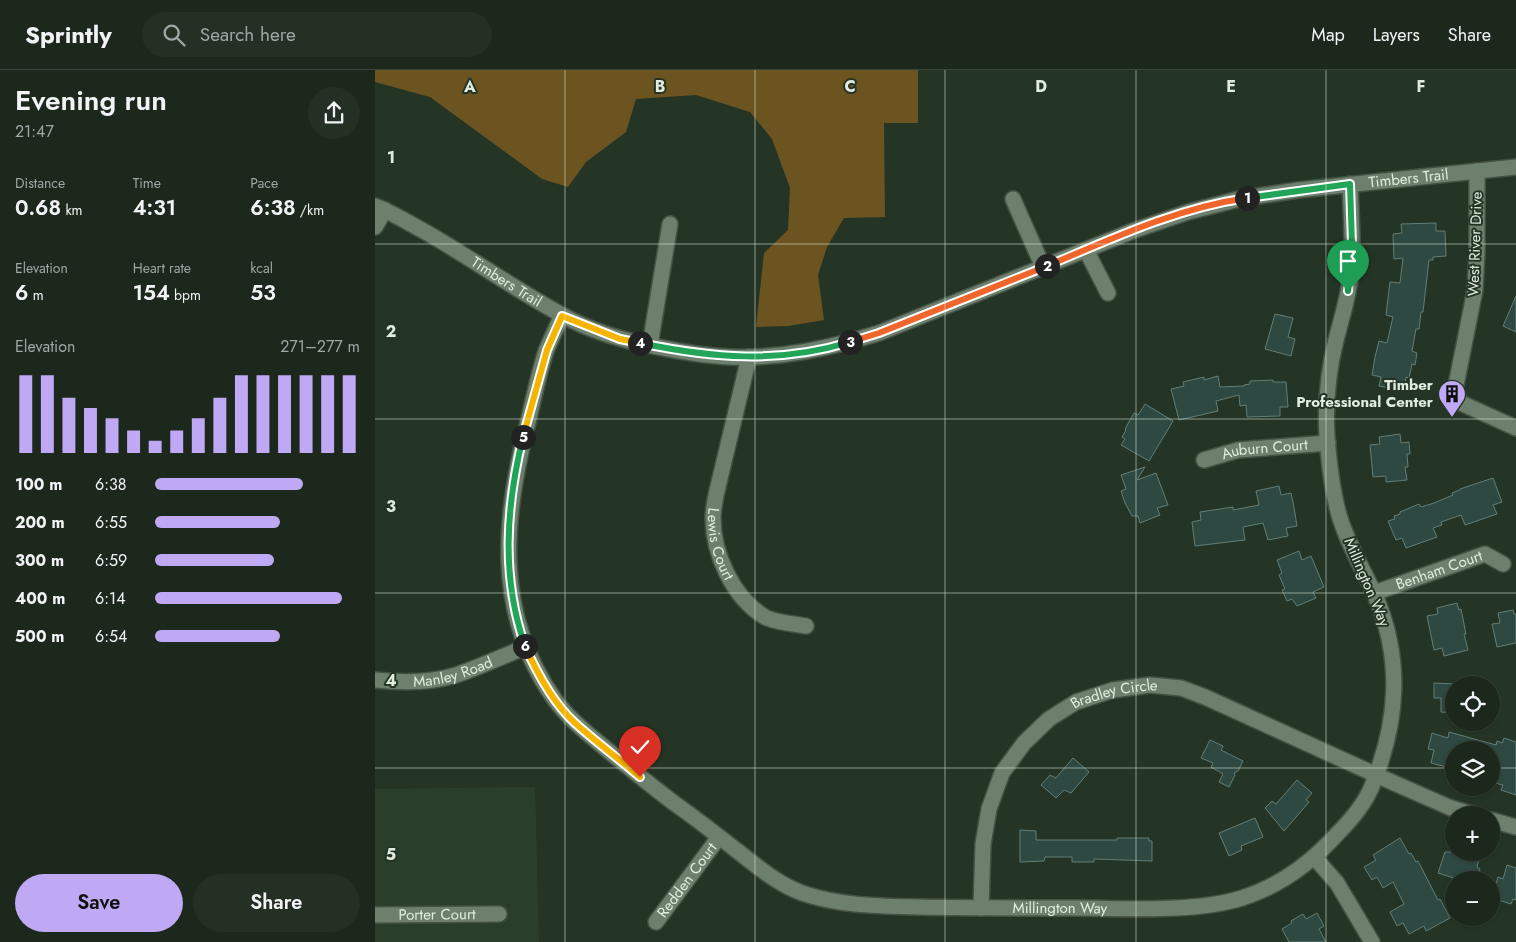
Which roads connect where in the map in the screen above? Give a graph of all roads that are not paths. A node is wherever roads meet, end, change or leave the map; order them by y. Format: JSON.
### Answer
{"nodes":[{"id":1,"x":1516,"y":167,"type":"edge"},
{"id":2,"x":1477,"y":171,"type":"junction"},
{"id":3,"x":1350,"y":184,"type":"junction"},
{"id":4,"x":1013,"y":199,"type":"dead end"},
{"id":5,"x":380,"y":208,"type":"edge"},
{"id":6,"x":670,"y":224,"type":"dead end"},
{"id":7,"x":375,"y":227,"type":"edge"},
{"id":8,"x":1086,"y":250,"type":"junction"},
{"id":9,"x":1043,"y":267,"type":"junction"},
{"id":10,"x":1108,"y":293,"type":"dead end"},
{"id":11,"x":562,"y":316,"type":"junction"},
{"id":12,"x":650,"y":345,"type":"junction"},
{"id":13,"x":749,"y":357,"type":"junction"},
{"id":14,"x":1516,"y":428,"type":"edge"},
{"id":15,"x":1328,"y":443,"type":"junction"},
{"id":16,"x":1204,"y":460,"type":"dead end"},
{"id":17,"x":1503,"y":564,"type":"dead end"},
{"id":18,"x":1374,"y":593,"type":"junction"},
{"id":19,"x":806,"y":626,"type":"dead end"},
{"id":20,"x":525,"y":647,"type":"junction"},
{"id":21,"x":375,"y":680,"type":"edge"},
{"id":22,"x":1376,"y":775,"type":"junction"},
{"id":23,"x":1446,"y":806,"type":"edge"},
{"id":24,"x":1500,"y":823,"type":"edge"},
{"id":25,"x":1516,"y":827,"type":"edge"},
{"id":26,"x":719,"y":837,"type":"junction"},
{"id":27,"x":1315,"y":858,"type":"junction"},
{"id":28,"x":981,"y":908,"type":"junction"},
{"id":29,"x":499,"y":914,"type":"dead end"},
{"id":30,"x":375,"y":915,"type":"edge"},
{"id":31,"x":656,"y":922,"type":"dead end"},
{"id":32,"x":1372,"y":942,"type":"edge"}],
"edges":[{"from":1,"to":2,"type":"street","name":"Timbers Trail"},
{"from":2,"to":3,"type":"street","name":"Timbers Trail"},
{"from":2,"to":14,"type":"street","name":"West River Drive"},
{"from":3,"to":8,"type":"street","name":"Timbers Trail"},
{"from":3,"to":15,"type":"street","name":"Millington Way"},
{"from":4,"to":9,"type":"street"},
{"from":5,"to":7,"type":"street"},
{"from":5,"to":11,"type":"street","name":"Timbers Trail"},
{"from":6,"to":12,"type":"street"},
{"from":8,"to":9,"type":"street","name":"Timbers Trail"},
{"from":8,"to":10,"type":"street"},
{"from":9,"to":13,"type":"street","name":"Timbers Trail"},
{"from":11,"to":12,"type":"street","name":"Timbers Trail"},
{"from":11,"to":20,"type":"street","name":"Millington Way"},
{"from":12,"to":13,"type":"street","name":"Timbers Trail"},
{"from":13,"to":19,"type":"street","name":"Lewis Court"},
{"from":15,"to":16,"type":"street","name":"Auburn Court"},
{"from":15,"to":18,"type":"street","name":"Millington Way"},
{"from":17,"to":18,"type":"street","name":"Benham Court"},
{"from":18,"to":22,"type":"street","name":"Millington Way"},
{"from":20,"to":21,"type":"street","name":"Manley Road"},
{"from":20,"to":26,"type":"street","name":"Millington Way"},
{"from":22,"to":23,"type":"street","name":"Bradley Circle"},
{"from":22,"to":27,"type":"street","name":"Millington Way"},
{"from":22,"to":28,"type":"street","name":"Bradley Circle"},
{"from":24,"to":25,"type":"street"},
{"from":26,"to":28,"type":"street","name":"Millington Way"},
{"from":26,"to":31,"type":"street","name":"Redden Court"},
{"from":27,"to":28,"type":"street","name":"Millington Way"},
{"from":27,"to":32,"type":"street"},
{"from":29,"to":30,"type":"street","name":"Porter Court"}]}
